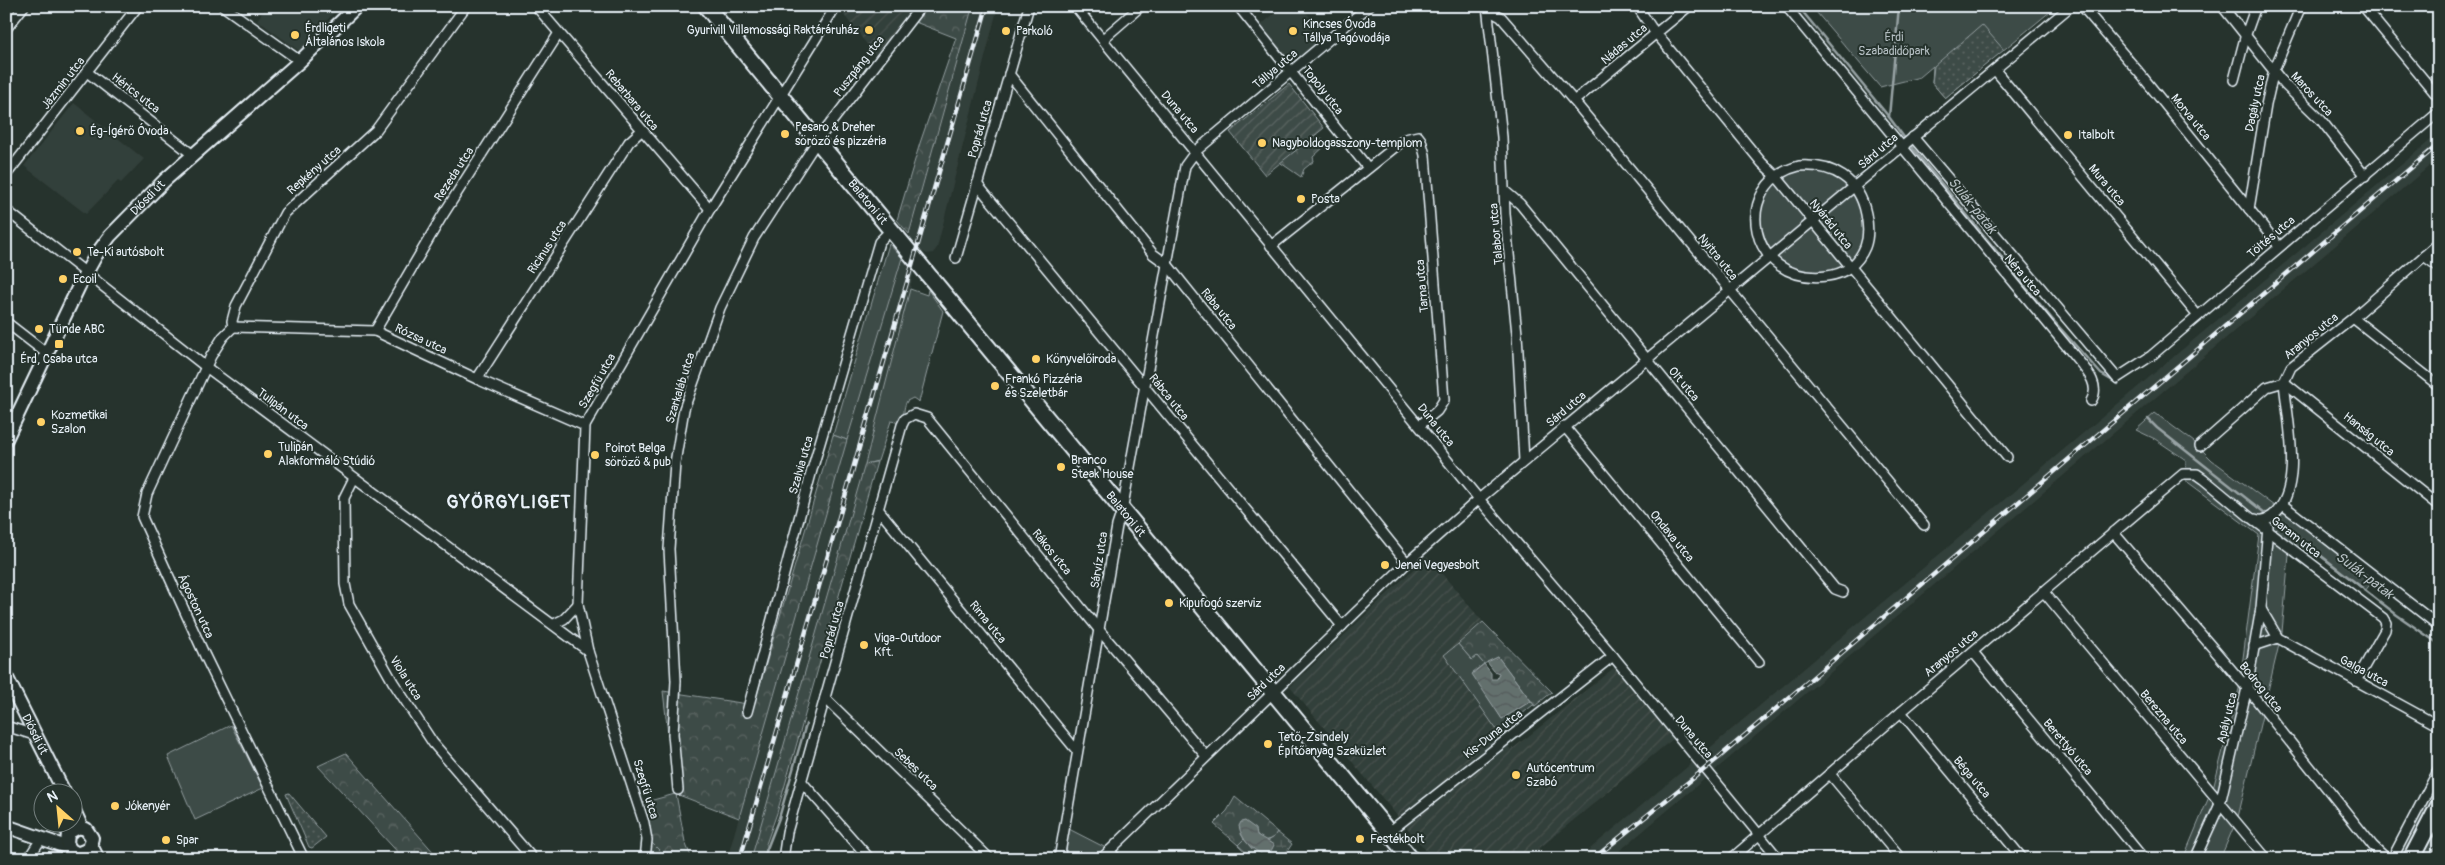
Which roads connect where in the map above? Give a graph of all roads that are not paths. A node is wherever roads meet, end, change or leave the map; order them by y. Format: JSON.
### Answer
{"nodes":[{"id":1,"x":24,"y":6,"type":"edge"},
{"id":2,"x":138,"y":6,"type":"edge"},
{"id":3,"x":223,"y":6,"type":"edge"},
{"id":4,"x":357,"y":6,"type":"edge"},
{"id":5,"x":466,"y":6,"type":"edge"},
{"id":6,"x":536,"y":6,"type":"edge"},
{"id":7,"x":706,"y":6,"type":"edge"},
{"id":8,"x":836,"y":6,"type":"edge"},
{"id":9,"x":921,"y":6,"type":"edge"},
{"id":10,"x":1029,"y":6,"type":"edge"},
{"id":11,"x":1075,"y":6,"type":"edge"},
{"id":12,"x":1141,"y":6,"type":"edge"},
{"id":13,"x":1238,"y":6,"type":"edge"},
{"id":14,"x":1369,"y":6,"type":"edge"},
{"id":15,"x":1638,"y":6,"type":"edge"},
{"id":16,"x":1689,"y":6,"type":"edge"},
{"id":17,"x":1786,"y":6,"type":"edge"},
{"id":18,"x":2071,"y":6,"type":"edge"},
{"id":19,"x":2082,"y":6,"type":"edge"},
{"id":20,"x":2222,"y":6,"type":"edge"},
{"id":21,"x":2256,"y":6,"type":"edge"},
{"id":22,"x":2300,"y":6,"type":"edge"},
{"id":23,"x":2363,"y":6,"type":"edge"},
{"id":24,"x":1487,"y":8,"type":"edge"},
{"id":25,"x":6,"y":29,"type":"edge"},
{"id":26,"x":559,"y":33,"type":"junction"},
{"id":27,"x":1657,"y":33,"type":"junction"},
{"id":28,"x":2246,"y":34,"type":"junction"},
{"id":29,"x":1103,"y":39,"type":"junction"},
{"id":30,"x":300,"y":61,"type":"junction"},
{"id":31,"x":1995,"y":70,"type":"junction"},
{"id":32,"x":2274,"y":70,"type":"junction"},
{"id":33,"x":1292,"y":71,"type":"junction"},
{"id":34,"x":88,"y":72,"type":"junction"},
{"id":35,"x":1009,"y":74,"type":"junction"},
{"id":36,"x":2234,"y":80,"type":"dead end"},
{"id":37,"x":782,"y":97,"type":"junction"},
{"id":38,"x":2439,"y":98,"type":"edge"},
{"id":39,"x":1574,"y":101,"type":"junction"},
{"id":40,"x":2439,"y":112,"type":"edge"},
{"id":41,"x":641,"y":131,"type":"junction"},
{"id":42,"x":1914,"y":137,"type":"junction"},
{"id":43,"x":817,"y":141,"type":"junction"},
{"id":44,"x":1901,"y":148,"type":"junction"},
{"id":45,"x":1196,"y":151,"type":"junction"},
{"id":46,"x":193,"y":155,"type":"junction"},
{"id":47,"x":1368,"y":168,"type":"junction"},
{"id":48,"x":6,"y":175,"type":"edge"},
{"id":49,"x":1776,"y":176,"type":"junction"},
{"id":50,"x":2364,"y":176,"type":"junction"},
{"id":51,"x":977,"y":184,"type":"junction"},
{"id":52,"x":1855,"y":186,"type":"junction"},
{"id":53,"x":1506,"y":192,"type":"junction"},
{"id":54,"x":710,"y":209,"type":"junction"},
{"id":55,"x":2249,"y":209,"type":"junction"},
{"id":56,"x":6,"y":210,"type":"edge"},
{"id":57,"x":1812,"y":221,"type":"junction"},
{"id":58,"x":890,"y":230,"type":"junction"},
{"id":59,"x":2439,"y":244,"type":"edge"},
{"id":60,"x":1271,"y":246,"type":"junction"},
{"id":61,"x":2279,"y":246,"type":"junction"},
{"id":62,"x":2424,"y":256,"type":"junction"},
{"id":63,"x":1768,"y":257,"type":"junction"},
{"id":64,"x":956,"y":258,"type":"dead end"},
{"id":65,"x":1167,"y":264,"type":"junction"},
{"id":66,"x":2439,"y":267,"type":"edge"},
{"id":67,"x":1850,"y":268,"type":"junction"},
{"id":68,"x":85,"y":273,"type":"junction"},
{"id":69,"x":1730,"y":290,"type":"junction"},
{"id":70,"x":2198,"y":316,"type":"junction"},
{"id":71,"x":2353,"y":318,"type":"junction"},
{"id":72,"x":6,"y":322,"type":"edge"},
{"id":73,"x":233,"y":327,"type":"junction"},
{"id":74,"x":375,"y":332,"type":"junction"},
{"id":75,"x":46,"y":353,"type":"junction"},
{"id":76,"x":1647,"y":358,"type":"junction"},
{"id":77,"x":206,"y":367,"type":"junction"},
{"id":78,"x":2117,"y":378,"type":"joint"},
{"id":79,"x":477,"y":380,"type":"junction"},
{"id":80,"x":2284,"y":382,"type":"junction"},
{"id":81,"x":2439,"y":386,"type":"edge"},
{"id":82,"x":1146,"y":388,"type":"junction"},
{"id":83,"x":2091,"y":402,"type":"dead end"},
{"id":84,"x":914,"y":414,"type":"joint"},
{"id":85,"x":1420,"y":425,"type":"junction"},
{"id":86,"x":585,"y":426,"type":"junction"},
{"id":87,"x":1564,"y":426,"type":"junction"},
{"id":88,"x":6,"y":439,"type":"edge"},
{"id":89,"x":2200,"y":446,"type":"dead end"},
{"id":90,"x":2007,"y":457,"type":"dead end"},
{"id":91,"x":1524,"y":461,"type":"junction"},
{"id":92,"x":2190,"y":473,"type":"joint"},
{"id":93,"x":354,"y":478,"type":"junction"},
{"id":94,"x":1479,"y":499,"type":"junction"},
{"id":95,"x":2283,"y":505,"type":"junction"},
{"id":96,"x":2439,"y":506,"type":"edge"},
{"id":97,"x":879,"y":510,"type":"junction"},
{"id":98,"x":1122,"y":511,"type":"junction"},
{"id":99,"x":2251,"y":518,"type":"junction"},
{"id":100,"x":2270,"y":518,"type":"junction"},
{"id":101,"x":1924,"y":526,"type":"dead end"},
{"id":102,"x":2268,"y":530,"type":"junction"},
{"id":103,"x":2113,"y":532,"type":"junction"},
{"id":104,"x":1407,"y":563,"type":"junction"},
{"id":105,"x":2043,"y":591,"type":"junction"},
{"id":106,"x":1843,"y":592,"type":"dead end"},
{"id":107,"x":578,"y":604,"type":"junction"},
{"id":108,"x":2261,"y":608,"type":"junction"},
{"id":109,"x":554,"y":624,"type":"junction"},
{"id":110,"x":1342,"y":626,"type":"junction"},
{"id":111,"x":2439,"y":626,"type":"edge"},
{"id":112,"x":1100,"y":631,"type":"junction"},
{"id":113,"x":2278,"y":638,"type":"junction"},
{"id":114,"x":2254,"y":646,"type":"junction"},
{"id":115,"x":588,"y":651,"type":"junction"},
{"id":116,"x":1973,"y":652,"type":"junction"},
{"id":117,"x":1613,"y":656,"type":"junction"},
{"id":118,"x":1759,"y":662,"type":"dead end"},
{"id":119,"x":6,"y":676,"type":"edge"},
{"id":120,"x":2356,"y":681,"type":"junction"},
{"id":121,"x":2247,"y":688,"type":"junction"},
{"id":122,"x":1273,"y":692,"type":"junction"},
{"id":123,"x":825,"y":698,"type":"junction"},
{"id":124,"x":747,"y":712,"type":"dead end"},
{"id":125,"x":1901,"y":712,"type":"junction"},
{"id":126,"x":6,"y":726,"type":"edge"},
{"id":127,"x":2439,"y":726,"type":"edge"},
{"id":128,"x":36,"y":736,"type":"junction"},
{"id":129,"x":1078,"y":751,"type":"junction"},
{"id":130,"x":1206,"y":756,"type":"junction"},
{"id":131,"x":2439,"y":770,"type":"edge"},
{"id":132,"x":1830,"y":774,"type":"junction"},
{"id":133,"x":59,"y":782,"type":"edge"},
{"id":134,"x":802,"y":782,"type":"junction"},
{"id":135,"x":678,"y":790,"type":"dead end"},
{"id":136,"x":2220,"y":804,"type":"junction"},
{"id":137,"x":2436,"y":810,"type":"edge"},
{"id":138,"x":6,"y":826,"type":"edge"},
{"id":139,"x":24,"y":831,"type":"junction"},
{"id":140,"x":82,"y":831,"type":"edge"},
{"id":141,"x":32,"y":832,"type":"edge"},
{"id":142,"x":34,"y":832,"type":"edge"},
{"id":143,"x":61,"y":832,"type":"edge"},
{"id":144,"x":71,"y":832,"type":"edge"},
{"id":145,"x":1389,"y":832,"type":"junction"},
{"id":146,"x":1759,"y":835,"type":"junction"},
{"id":147,"x":2439,"y":836,"type":"edge"},
{"id":148,"x":41,"y":839,"type":"junction"},
{"id":149,"x":91,"y":846,"type":"junction"},
{"id":150,"x":1110,"y":850,"type":"junction"},
{"id":151,"x":2439,"y":852,"type":"edge"},
{"id":152,"x":78,"y":853,"type":"edge"},
{"id":153,"x":304,"y":857,"type":"edge"},
{"id":154,"x":28,"y":859,"type":"edge"},
{"id":155,"x":98,"y":859,"type":"edge"},
{"id":156,"x":534,"y":859,"type":"edge"},
{"id":157,"x":645,"y":859,"type":"edge"},
{"id":158,"x":783,"y":859,"type":"edge"},
{"id":159,"x":870,"y":859,"type":"edge"},
{"id":160,"x":990,"y":859,"type":"edge"},
{"id":161,"x":1059,"y":859,"type":"edge"},
{"id":162,"x":1101,"y":859,"type":"edge"},
{"id":163,"x":1118,"y":859,"type":"edge"},
{"id":164,"x":1411,"y":859,"type":"edge"},
{"id":165,"x":1731,"y":859,"type":"edge"},
{"id":166,"x":1779,"y":859,"type":"edge"},
{"id":167,"x":1901,"y":859,"type":"edge"},
{"id":168,"x":2023,"y":859,"type":"edge"},
{"id":169,"x":2144,"y":859,"type":"edge"},
{"id":170,"x":2195,"y":859,"type":"edge"},
{"id":171,"x":2267,"y":859,"type":"edge"},
{"id":172,"x":2387,"y":859,"type":"edge"},
{"id":173,"x":2392,"y":859,"type":"edge"},
{"id":174,"x":2411,"y":859,"type":"edge"},
{"id":175,"x":2438,"y":859,"type":"edge"}],
"edges":[{"from":1,"to":25,"type":"street"},
{"from":2,"to":34,"type":"street","name":"Jázmin utca"},
{"from":3,"to":30,"type":"street"},
{"from":4,"to":30,"type":"main road","name":"Diósdi út"},
{"from":5,"to":73,"type":"street","name":"Repkény utca"},
{"from":6,"to":26,"type":"street","name":"Rebarbara utca"},
{"from":7,"to":37,"type":"main road","name":"Balatoni út"},
{"from":8,"to":37,"type":"street","name":"Szegfű utca"},
{"from":9,"to":43,"type":"street","name":"Puszpáng utca"},
{"from":10,"to":35,"type":"street","name":"Poprád utca"},
{"from":11,"to":29,"type":"street","name":"Duna utca"},
{"from":12,"to":29,"type":"street"},
{"from":13,"to":33,"type":"street","name":"Topoly utca"},
{"from":14,"to":33,"type":"street","name":"Tállya utca"},
{"from":15,"to":27,"type":"street","name":"Nyárád utca"},
{"from":16,"to":27,"type":"street","name":"Nádas utca"},
{"from":17,"to":44,"type":"street","name":"Néra utca"},
{"from":18,"to":31,"type":"street","name":"Sárd utca"},
{"from":19,"to":55,"type":"street","name":"Morva utca"},
{"from":20,"to":28,"type":"street","name":"Maros utca"},
{"from":21,"to":28,"type":"street"},
{"from":22,"to":32,"type":"street","name":"Dagály utca"},
{"from":23,"to":38,"type":"street"},
{"from":24,"to":39,"type":"street","name":"Nyitra utca"},
{"from":24,"to":53,"type":"street","name":"Talabor utca"},
{"from":26,"to":41,"type":"street","name":"Rebarbara utca"},
{"from":26,"to":74,"type":"street","name":"Rezeda utca"},
{"from":27,"to":39,"type":"street","name":"Nádas utca"},
{"from":27,"to":49,"type":"street","name":"Nyárád utca"},
{"from":28,"to":32,"type":"street","name":"Maros utca"},
{"from":28,"to":36,"type":"street"},
{"from":29,"to":45,"type":"street","name":"Duna utca"},
{"from":30,"to":46,"type":"main road","name":"Diósdi út"},
{"from":31,"to":42,"type":"street","name":"Sárd utca"},
{"from":31,"to":70,"type":"street","name":"Mura utca"},
{"from":32,"to":50,"type":"street","name":"Maros utca"},
{"from":32,"to":55,"type":"street","name":"Dagály utca"},
{"from":33,"to":45,"type":"street","name":"Tállya utca"},
{"from":33,"to":47,"type":"street","name":"Topoly utca"},
{"from":34,"to":46,"type":"street","name":"Hérics utca"},
{"from":34,"to":48,"type":"street","name":"Jázmin utca"},
{"from":35,"to":51,"type":"street","name":"Poprád utca"},
{"from":35,"to":65,"type":"street","name":"Rába utca"},
{"from":37,"to":43,"type":"main road","name":"Balatoni út"},
{"from":37,"to":54,"type":"street","name":"Szegfű utca"},
{"from":39,"to":69,"type":"street","name":"Nyitra utca"},
{"from":40,"to":50,"type":"street","name":"Töltés utca"},
{"from":41,"to":54,"type":"street","name":"Rebarbara utca"},
{"from":41,"to":79,"type":"street","name":"Ricinus utca"},
{"from":42,"to":44,"type":"street","name":"Sárd utca"},
{"from":42,"to":78,"type":"street","name":"Néra utca"},
{"from":43,"to":58,"type":"main road","name":"Balatoni út"},
{"from":43,"to":135,"type":"street","name":"Szarkaláb utca"},
{"from":44,"to":52,"type":"street","name":"Sárd utca"},
{"from":44,"to":83,"type":"street","name":"Néra utca"},
{"from":45,"to":60,"type":"street","name":"Duna utca"},
{"from":45,"to":65,"type":"street","name":"Sárvíz utca"},
{"from":46,"to":68,"type":"main road","name":"Diósdi út"},
{"from":47,"to":60,"type":"street"},
{"from":47,"to":85,"type":"street","name":"Tarna utca"},
{"from":49,"to":52,"type":"street"},
{"from":49,"to":57,"type":"street","name":"Nyárád utca"},
{"from":49,"to":63,"type":"street"},
{"from":50,"to":61,"type":"street","name":"Töltés utca"},
{"from":51,"to":64,"type":"street","name":"Poprád utca"},
{"from":51,"to":82,"type":"street","name":"Rábca utca"},
{"from":52,"to":57,"type":"street","name":"Sárd utca"},
{"from":52,"to":67,"type":"street"},
{"from":53,"to":76,"type":"street","name":"Olt utca"},
{"from":53,"to":91,"type":"street","name":"Talabor utca"},
{"from":54,"to":86,"type":"street","name":"Szegfű utca"},
{"from":55,"to":61,"type":"street","name":"Morva utca"},
{"from":56,"to":68,"type":"street","name":"Tulipán utca"},
{"from":57,"to":63,"type":"street","name":"Sárd utca"},
{"from":57,"to":67,"type":"street","name":"Nyárád utca"},
{"from":58,"to":98,"type":"main road","name":"Balatoni út"},
{"from":58,"to":124,"type":"street","name":"Szalvia utca"},
{"from":59,"to":62,"type":"street","name":"Aranyos utca"},
{"from":60,"to":85,"type":"street","name":"Duna utca"},
{"from":61,"to":70,"type":"street","name":"Töltés utca"},
{"from":62,"to":66,"type":"street"},
{"from":62,"to":71,"type":"street","name":"Aranyos utca"},
{"from":63,"to":67,"type":"street"},
{"from":63,"to":69,"type":"street","name":"Sárd utca"},
{"from":65,"to":82,"type":"street","name":"Sárvíz utca"},
{"from":65,"to":104,"type":"street","name":"Rába utca"},
{"from":67,"to":90,"type":"street","name":"Nyárád utca"},
{"from":68,"to":75,"type":"main road","name":"Diósdi út"},
{"from":68,"to":77,"type":"street","name":"Tulipán utca"},
{"from":69,"to":76,"type":"street","name":"Sárd utca"},
{"from":69,"to":101,"type":"street","name":"Nyitra utca"},
{"from":70,"to":78,"type":"street","name":"Töltés utca"},
{"from":71,"to":80,"type":"street","name":"Aranyos utca"},
{"from":71,"to":81,"type":"street"},
{"from":72,"to":75,"type":"street"},
{"from":73,"to":74,"type":"street","name":"Rózsa utca"},
{"from":73,"to":77,"type":"street"},
{"from":74,"to":79,"type":"street","name":"Rózsa utca"},
{"from":75,"to":88,"type":"main road","name":"Diósdi út"},
{"from":76,"to":87,"type":"street","name":"Sárd utca"},
{"from":76,"to":106,"type":"street","name":"Olt utca"},
{"from":77,"to":93,"type":"street","name":"Tulipán utca"},
{"from":77,"to":153,"type":"street","name":"Ágoston utca"},
{"from":79,"to":86,"type":"street","name":"Rózsa utca"},
{"from":80,"to":89,"type":"street"},
{"from":80,"to":95,"type":"street"},
{"from":80,"to":96,"type":"street","name":"Hanság utca"},
{"from":82,"to":98,"type":"street","name":"Sárvíz utca"},
{"from":82,"to":110,"type":"street","name":"Rábca utca"},
{"from":84,"to":97,"type":"street","name":"Poprád utca"},
{"from":84,"to":112,"type":"street","name":"Rákos utca"},
{"from":85,"to":94,"type":"street","name":"Duna utca"},
{"from":86,"to":107,"type":"street","name":"Szegfű utca"},
{"from":87,"to":91,"type":"street","name":"Sárd utca"},
{"from":87,"to":118,"type":"street","name":"Ondava utca"},
{"from":91,"to":94,"type":"street","name":"Sárd utca"},
{"from":92,"to":99,"type":"street","name":"Garam utca"},
{"from":92,"to":103,"type":"street","name":"Aranyos utca"},
{"from":93,"to":109,"type":"street","name":"Tulipán utca"},
{"from":93,"to":156,"type":"street","name":"Viola utca"},
{"from":94,"to":104,"type":"street","name":"Sárd utca"},
{"from":94,"to":117,"type":"street","name":"Duna utca"},
{"from":95,"to":100,"type":"street"},
{"from":95,"to":111,"type":"street","name":"Garam utca"},
{"from":97,"to":123,"type":"street","name":"Poprád utca"},
{"from":97,"to":129,"type":"street","name":"Rima utca"},
{"from":98,"to":112,"type":"street","name":"Sárvíz utca"},
{"from":98,"to":122,"type":"main road","name":"Balatoni út"},
{"from":99,"to":100,"type":"street"},
{"from":99,"to":102,"type":"street","name":"Garam utca"},
{"from":100,"to":102,"type":"street","name":"Apály utca"},
{"from":102,"to":108,"type":"street","name":"Apály utca"},
{"from":102,"to":120,"type":"street","name":"Garam utca"},
{"from":103,"to":105,"type":"street","name":"Aranyos utca"},
{"from":103,"to":121,"type":"street","name":"Bodrog utca"},
{"from":104,"to":110,"type":"street","name":"Sárd utca"},
{"from":105,"to":116,"type":"street","name":"Aranyos utca"},
{"from":105,"to":136,"type":"street","name":"Berezna utca"},
{"from":107,"to":109,"type":"street"},
{"from":107,"to":115,"type":"street","name":"Szegfű utca"},
{"from":108,"to":113,"type":"street"},
{"from":108,"to":114,"type":"street","name":"Apály utca"},
{"from":109,"to":115,"type":"street","name":"Tulipán utca"},
{"from":110,"to":122,"type":"street","name":"Sárd utca"},
{"from":112,"to":129,"type":"street","name":"Sárvíz utca"},
{"from":112,"to":130,"type":"street","name":"Rákos utca"},
{"from":113,"to":114,"type":"street"},
{"from":113,"to":120,"type":"street","name":"Galga utca"},
{"from":114,"to":121,"type":"street","name":"Apály utca"},
{"from":115,"to":157,"type":"street","name":"Szegfű utca"},
{"from":116,"to":125,"type":"street","name":"Aranyos utca"},
{"from":116,"to":169,"type":"street","name":"Berettyó utca"},
{"from":117,"to":145,"type":"street","name":"Kis-Duna utca"},
{"from":117,"to":146,"type":"street","name":"Duna utca"},
{"from":119,"to":128,"type":"main road","name":"Diósdi út"},
{"from":120,"to":127,"type":"street","name":"Galga utca"},
{"from":121,"to":136,"type":"street","name":"Apály utca"},
{"from":121,"to":172,"type":"street","name":"Bodrog utca"},
{"from":122,"to":130,"type":"street","name":"Sárd utca"},
{"from":122,"to":145,"type":"main road","name":"Balatoni út"},
{"from":123,"to":134,"type":"street","name":"Poprád utca"},
{"from":123,"to":160,"type":"street","name":"Sebes utca"},
{"from":125,"to":132,"type":"street","name":"Aranyos utca"},
{"from":125,"to":168,"type":"street","name":"Béga utca"},
{"from":126,"to":128,"type":"street"},
{"from":128,"to":133,"type":"main road","name":"Diósdi út"},
{"from":129,"to":161,"type":"street","name":"Sárvíz utca"},
{"from":130,"to":150,"type":"street","name":"Sárd utca"},
{"from":131,"to":173,"type":"street"},
{"from":132,"to":146,"type":"street","name":"Aranyos utca"},
{"from":132,"to":167,"type":"street"},
{"from":134,"to":158,"type":"street","name":"Poprád utca"},
{"from":134,"to":159,"type":"street"},
{"from":136,"to":170,"type":"street","name":"Apály utca"},
{"from":136,"to":171,"type":"street","name":"Berezna utca"},
{"from":137,"to":147,"type":"street"},
{"from":137,"to":174,"type":"main road"},
{"from":138,"to":139,"type":"main road"},
{"from":139,"to":141,"type":"main road"},
{"from":139,"to":148,"type":"main road"},
{"from":140,"to":149,"type":"main road"},
{"from":142,"to":143,"type":"main road"},
{"from":144,"to":152,"type":"main road"},
{"from":145,"to":164,"type":"main road","name":"Balatoni út"},
{"from":146,"to":165,"type":"street","name":"Aranyos utca"},
{"from":146,"to":166,"type":"street","name":"Duna utca"},
{"from":148,"to":152,"type":"main road"},
{"from":148,"to":154,"type":"street"},
{"from":149,"to":152,"type":"main road"},
{"from":149,"to":155,"type":"main road"},
{"from":150,"to":162,"type":"street","name":"Sárd utca"},
{"from":150,"to":163,"type":"street"},
{"from":151,"to":175,"type":"street"}]}
